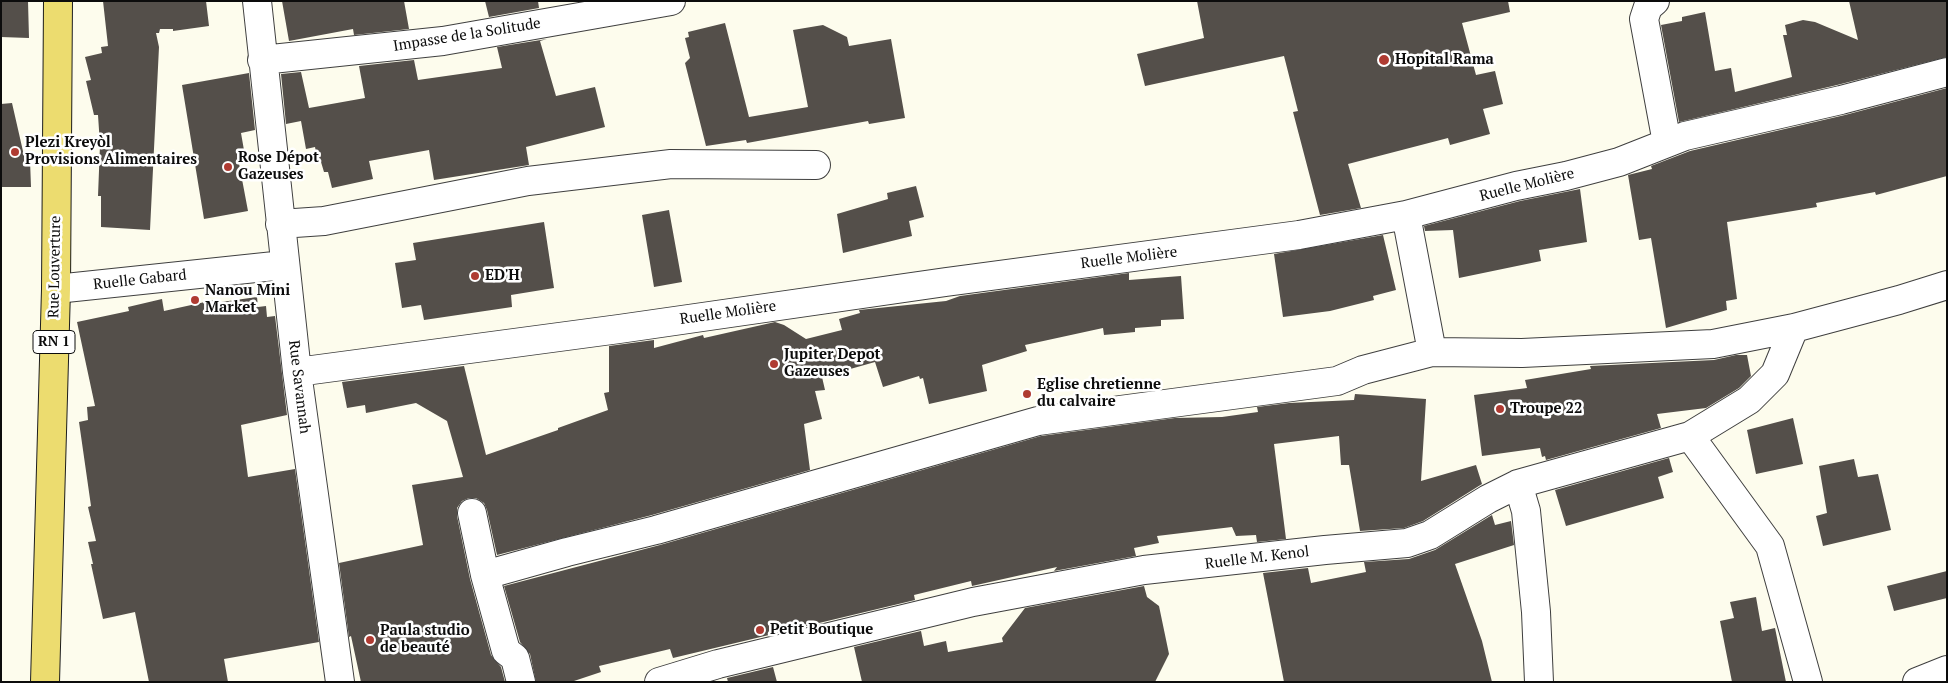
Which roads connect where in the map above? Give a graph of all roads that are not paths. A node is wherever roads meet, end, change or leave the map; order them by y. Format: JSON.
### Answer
{"nodes":[{"id":1,"x":58,"y":1,"type":"edge"},
{"id":2,"x":257,"y":1,"type":"edge"},
{"id":3,"x":671,"y":1,"type":"edge"},
{"id":4,"x":1650,"y":10,"type":"edge"},
{"id":5,"x":262,"y":60,"type":"junction"},
{"id":6,"x":1947,"y":72,"type":"edge"},
{"id":7,"x":1667,"y":144,"type":"junction"},
{"id":8,"x":816,"y":165,"type":"dead end"},
{"id":9,"x":1406,"y":215,"type":"junction"},
{"id":10,"x":280,"y":224,"type":"junction"},
{"id":11,"x":284,"y":265,"type":"junction"},
{"id":12,"x":1947,"y":285,"type":"edge"},
{"id":13,"x":56,"y":289,"type":"junction"},
{"id":14,"x":1794,"y":328,"type":"junction"},
{"id":15,"x":1432,"y":352,"type":"junction"},
{"id":16,"x":297,"y":372,"type":"junction"},
{"id":17,"x":1690,"y":436,"type":"junction"},
{"id":18,"x":1518,"y":484,"type":"junction"},
{"id":19,"x":472,"y":513,"type":"dead end"},
{"id":20,"x":485,"y":575,"type":"junction"},
{"id":21,"x":1947,"y":670,"type":"edge"},
{"id":22,"x":720,"y":673,"type":"edge"},
{"id":23,"x":45,"y":682,"type":"edge"},
{"id":24,"x":340,"y":682,"type":"edge"},
{"id":25,"x":521,"y":682,"type":"edge"},
{"id":26,"x":659,"y":682,"type":"edge"},
{"id":27,"x":1539,"y":682,"type":"edge"},
{"id":28,"x":1808,"y":682,"type":"edge"},
{"id":29,"x":1917,"y":682,"type":"edge"}],
"edges":[{"from":1,"to":13,"type":"main road","name":"Rue Louverture","number":"RN 1"},
{"from":2,"to":5,"type":"street","name":"Rue Savannah"},
{"from":3,"to":5,"type":"street","name":"Impasse de la Solitude"},
{"from":4,"to":7,"type":"street"},
{"from":5,"to":10,"type":"street","name":"Rue Savannah"},
{"from":6,"to":7,"type":"street","name":"Ruelle Molière"},
{"from":7,"to":9,"type":"street","name":"Ruelle Molière"},
{"from":8,"to":10,"type":"street"},
{"from":9,"to":15,"type":"street"},
{"from":9,"to":16,"type":"street","name":"Ruelle Molière"},
{"from":10,"to":11,"type":"street","name":"Rue Savannah"},
{"from":11,"to":13,"type":"street","name":"Ruelle Gabard"},
{"from":11,"to":16,"type":"street","name":"Rue Savannah"},
{"from":12,"to":14,"type":"street"},
{"from":13,"to":23,"type":"main road","name":"Rue Louverture","number":"RN 1"},
{"from":14,"to":15,"type":"street"},
{"from":14,"to":17,"type":"street","name":"Ruelle M. Kenol"},
{"from":15,"to":20,"type":"street"},
{"from":16,"to":24,"type":"street","name":"Rue Savannah"},
{"from":17,"to":18,"type":"street","name":"Ruelle M. Kenol"},
{"from":17,"to":28,"type":"street"},
{"from":18,"to":22,"type":"street","name":"Ruelle M. Kenol"},
{"from":18,"to":27,"type":"street"},
{"from":19,"to":20,"type":"street"},
{"from":20,"to":25,"type":"street"},
{"from":21,"to":29,"type":"street"},
{"from":22,"to":26,"type":"street","name":"Ruelle M. Kenol"}]}
